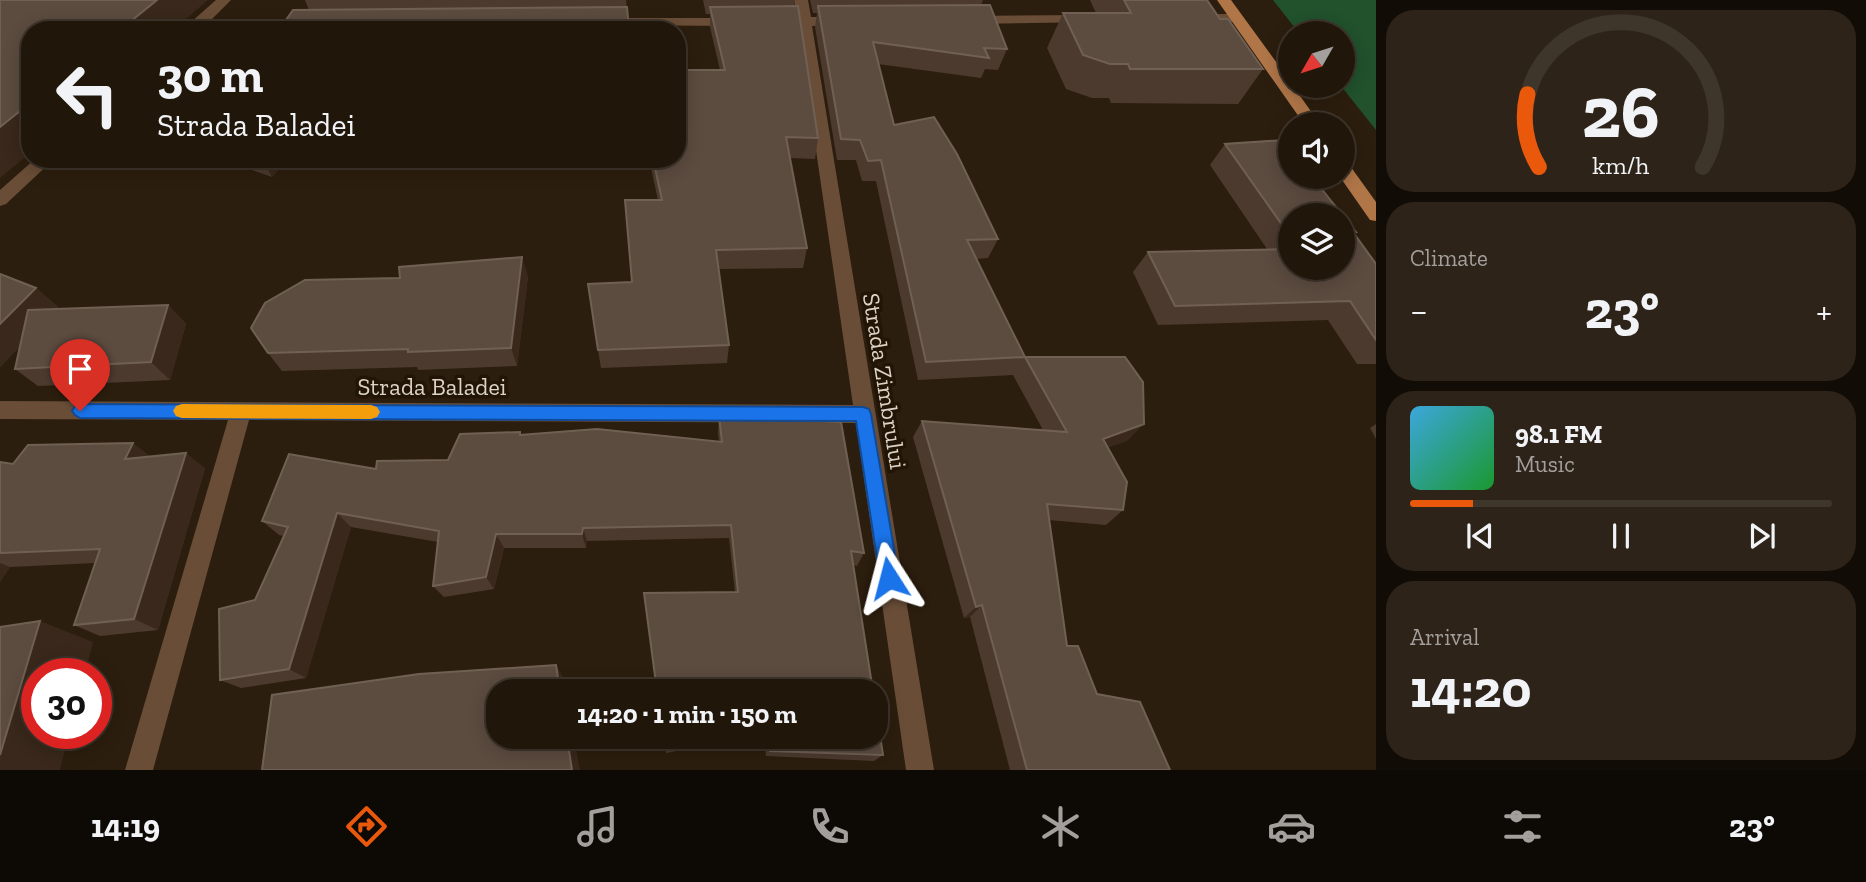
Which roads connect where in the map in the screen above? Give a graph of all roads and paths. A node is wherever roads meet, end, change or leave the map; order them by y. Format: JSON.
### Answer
{"nodes":[{"id":1,"x":224,"y":0,"type":"edge"},
{"id":2,"x":801,"y":0,"type":"edge"},
{"id":3,"x":1224,"y":0,"type":"edge"},
{"id":4,"x":1170,"y":18,"type":"edge"},
{"id":5,"x":1236,"y":18,"type":"junction"},
{"id":6,"x":1102,"y":19,"type":"edge"},
{"id":7,"x":953,"y":20,"type":"edge"},
{"id":8,"x":200,"y":21,"type":"edge"},
{"id":9,"x":858,"y":21,"type":"edge"},
{"id":10,"x":686,"y":22,"type":"edge"},
{"id":11,"x":804,"y":22,"type":"junction"},
{"id":12,"x":1303,"y":112,"type":"edge"},
{"id":13,"x":36,"y":168,"type":"edge"},
{"id":14,"x":1355,"y":185,"type":"edge"},
{"id":15,"x":0,"y":200,"type":"edge"},
{"id":16,"x":1376,"y":215,"type":"edge"},
{"id":17,"x":0,"y":410,"type":"edge"},
{"id":18,"x":241,"y":412,"type":"junction"},
{"id":19,"x":863,"y":414,"type":"junction"},
{"id":20,"x":139,"y":770,"type":"edge"},
{"id":21,"x":920,"y":770,"type":"edge"}],
"edges":[{"from":1,"to":8,"type":"street"},
{"from":2,"to":11,"type":"street","name":"Strada Zimbrului"},
{"from":3,"to":5,"type":"main road"},
{"from":4,"to":5,"type":"street"},
{"from":5,"to":12,"type":"main road"},
{"from":6,"to":7,"type":"street"},
{"from":9,"to":11,"type":"street"},
{"from":10,"to":11,"type":"street"},
{"from":11,"to":19,"type":"street","name":"Strada Zimbrului"},
{"from":13,"to":15,"type":"street"},
{"from":14,"to":16,"type":"main road"},
{"from":17,"to":18,"type":"street","name":"Strada Baladei"},
{"from":18,"to":19,"type":"street","name":"Strada Baladei"},
{"from":18,"to":20,"type":"street"},
{"from":19,"to":21,"type":"street","name":"Strada Zimbrului"}]}
